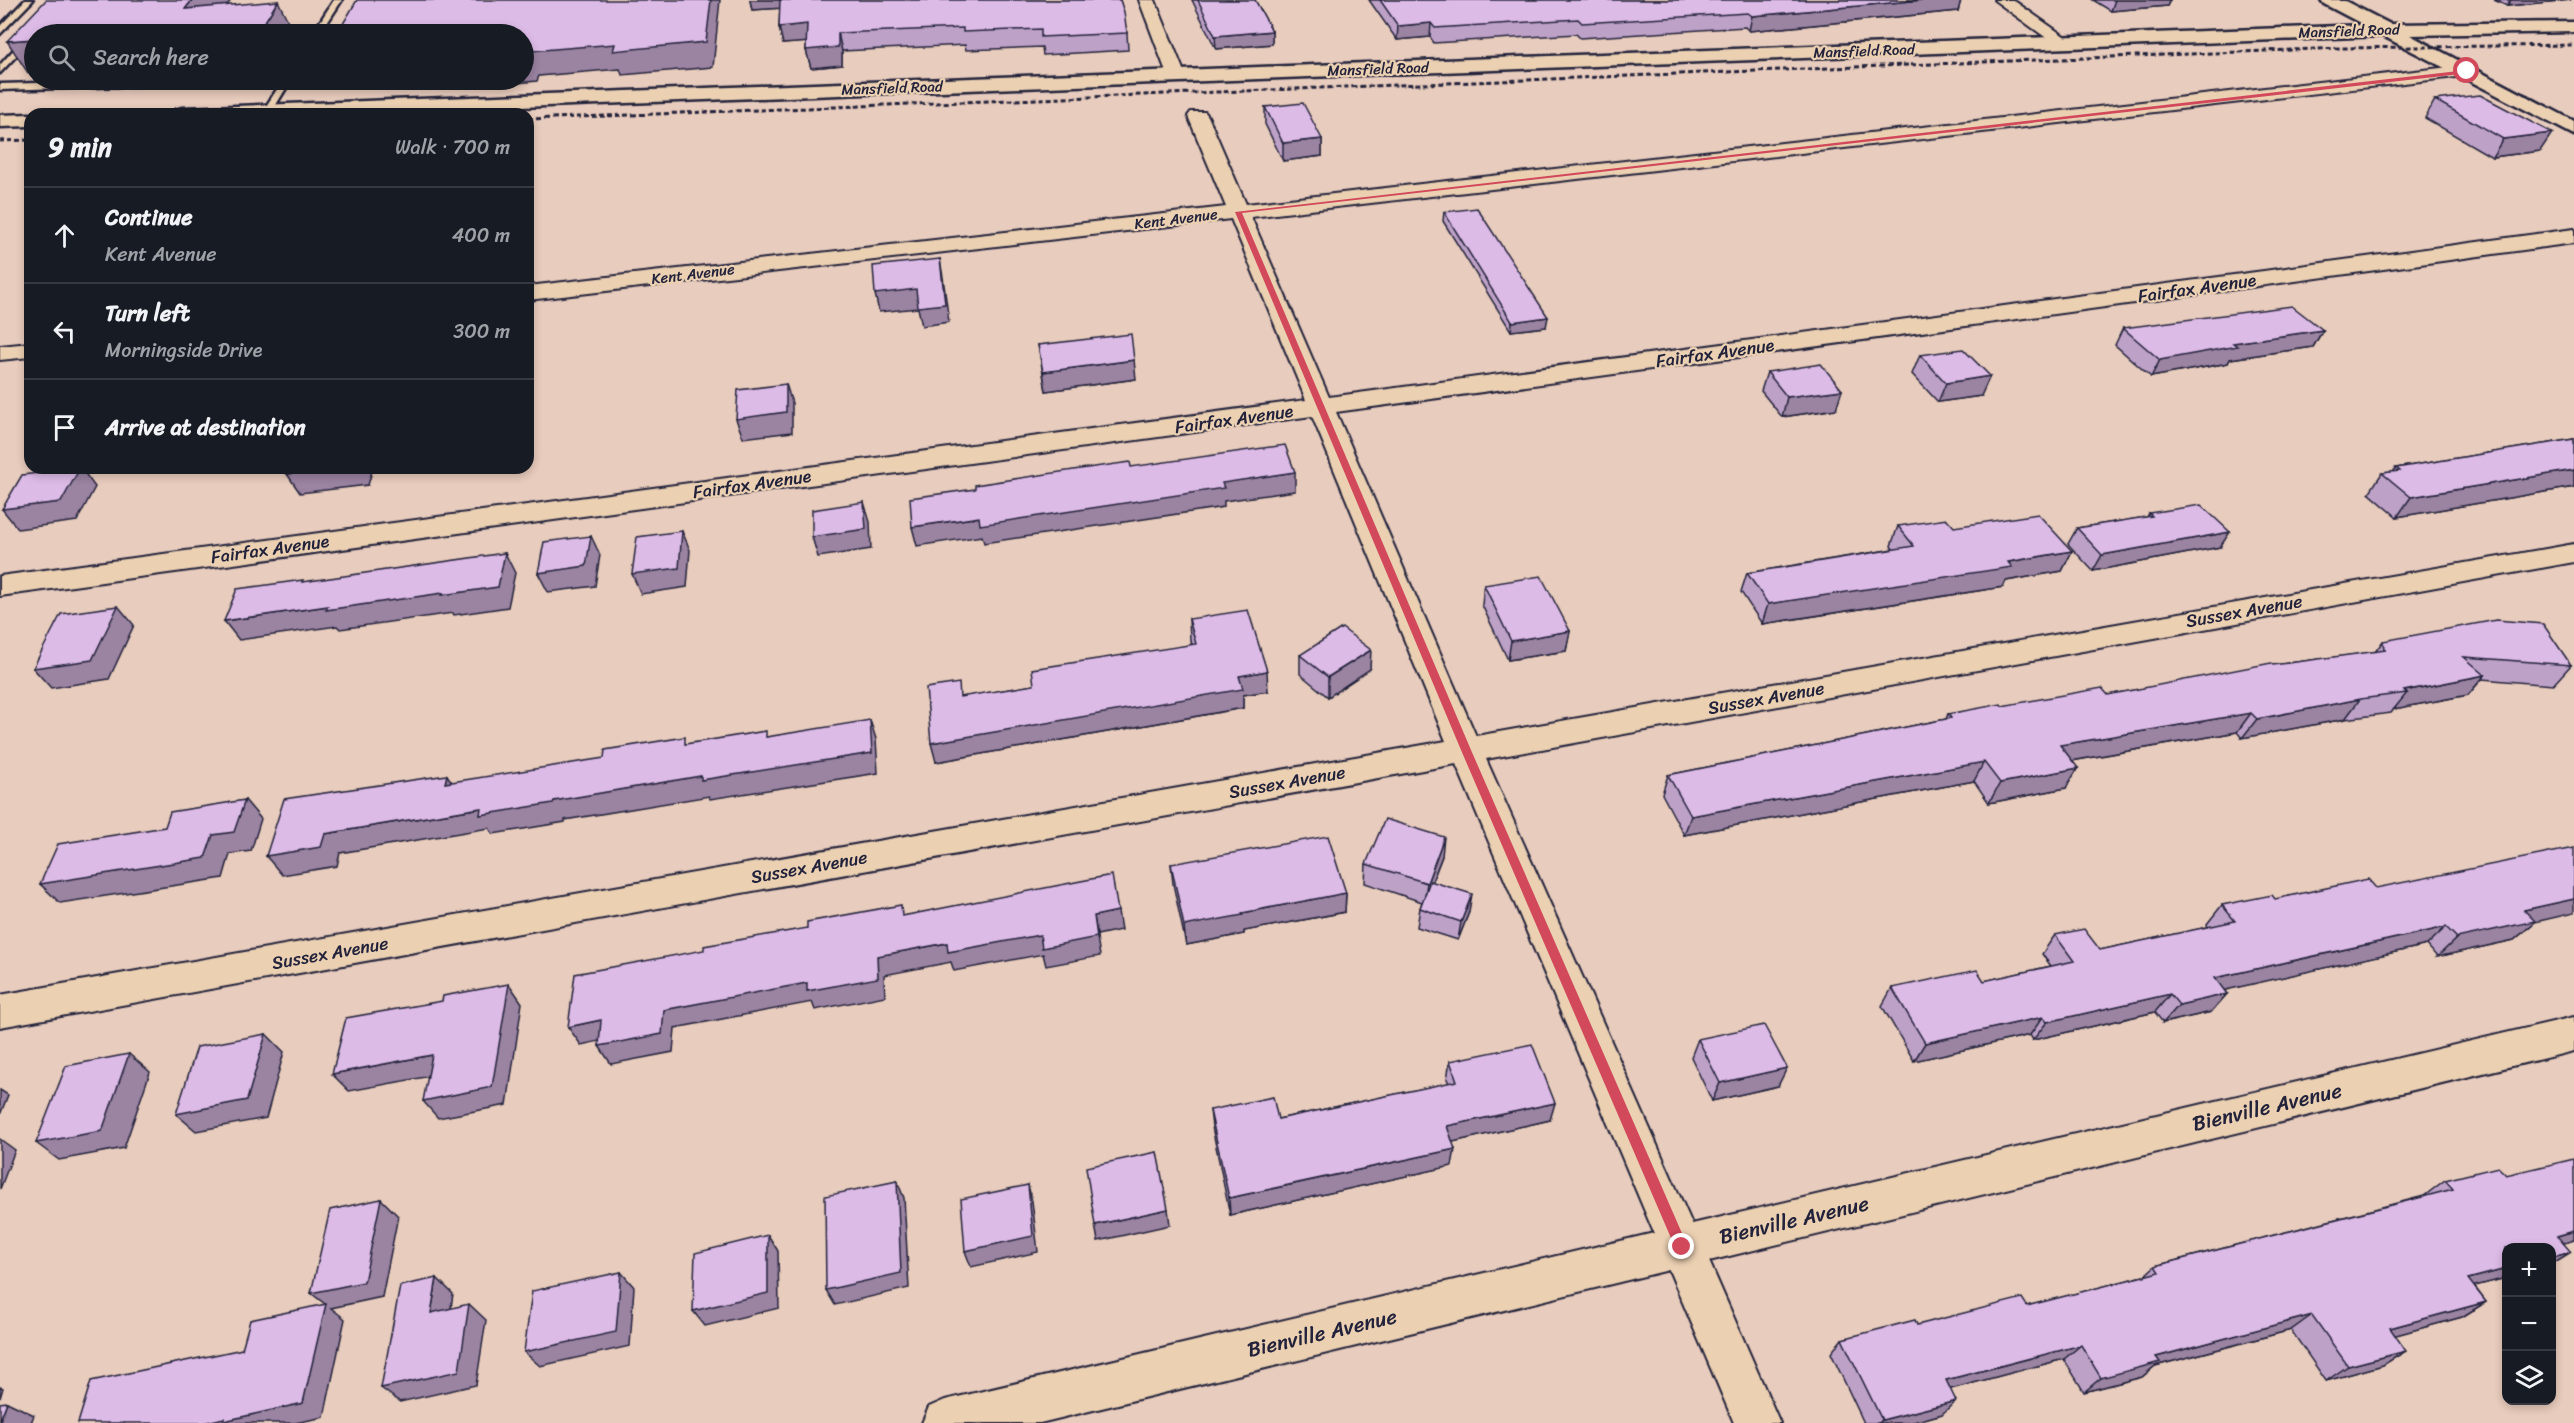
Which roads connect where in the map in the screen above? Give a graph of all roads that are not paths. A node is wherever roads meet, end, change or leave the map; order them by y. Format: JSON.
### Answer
{"nodes":[{"id":1,"x":29,"y":0,"type":"edge"},
{"id":2,"x":338,"y":0,"type":"edge"},
{"id":3,"x":1147,"y":0,"type":"edge"},
{"id":4,"x":2002,"y":0,"type":"edge"},
{"id":5,"x":2330,"y":0,"type":"edge"},
{"id":6,"x":322,"y":24,"type":"edge"},
{"id":7,"x":22,"y":27,"type":"edge"},
{"id":8,"x":2574,"y":27,"type":"edge"},
{"id":9,"x":1,"y":29,"type":"edge"},
{"id":10,"x":2385,"y":30,"type":"junction"},
{"id":11,"x":24,"y":43,"type":"edge"},
{"id":12,"x":2065,"y":43,"type":"junction"},
{"id":13,"x":0,"y":70,"type":"edge"},
{"id":14,"x":2467,"y":71,"type":"junction"},
{"id":15,"x":1177,"y":77,"type":"junction"},
{"id":16,"x":24,"y":86,"type":"edge"},
{"id":17,"x":0,"y":87,"type":"edge"},
{"id":18,"x":281,"y":90,"type":"edge"},
{"id":19,"x":270,"y":108,"type":"edge"},
{"id":20,"x":348,"y":108,"type":"edge"},
{"id":21,"x":1198,"y":116,"type":"dead end"},
{"id":22,"x":24,"y":120,"type":"edge"},
{"id":23,"x":0,"y":121,"type":"edge"},
{"id":24,"x":2574,"y":129,"type":"edge"},
{"id":25,"x":1238,"y":212,"type":"junction"},
{"id":26,"x":2574,"y":236,"type":"edge"},
{"id":27,"x":534,"y":292,"type":"edge"},
{"id":28,"x":24,"y":351,"type":"edge"},
{"id":29,"x":0,"y":353,"type":"edge"},
{"id":30,"x":1321,"y":408,"type":"junction"},
{"id":31,"x":2574,"y":553,"type":"edge"},
{"id":32,"x":0,"y":586,"type":"edge"},
{"id":33,"x":1466,"y":750,"type":"junction"},
{"id":34,"x":0,"y":1011,"type":"edge"},
{"id":35,"x":2574,"y":1034,"type":"edge"},
{"id":36,"x":1682,"y":1247,"type":"junction"},
{"id":37,"x":945,"y":1423,"type":"edge"},
{"id":38,"x":1757,"y":1423,"type":"edge"}],
"edges":[{"from":1,"to":9,"type":"lane"},
{"from":2,"to":6,"type":"lane"},
{"from":3,"to":15,"type":"street"},
{"from":4,"to":12,"type":"street"},
{"from":5,"to":10,"type":"main road"},
{"from":7,"to":9,"type":"lane"},
{"from":8,"to":10,"type":"main road","name":"Mansfield Road"},
{"from":10,"to":12,"type":"main road","name":"Mansfield Road"},
{"from":10,"to":14,"type":"main road"},
{"from":11,"to":13,"type":"lane"},
{"from":12,"to":15,"type":"main road","name":"Mansfield Road"},
{"from":14,"to":24,"type":"main road"},
{"from":14,"to":25,"type":"street","name":"Kent Avenue"},
{"from":15,"to":20,"type":"main road","name":"Mansfield Road"},
{"from":16,"to":17,"type":"lane"},
{"from":18,"to":19,"type":"lane"},
{"from":21,"to":25,"type":"street"},
{"from":22,"to":23,"type":"main road"},
{"from":25,"to":27,"type":"street","name":"Kent Avenue"},
{"from":25,"to":30,"type":"street"},
{"from":26,"to":30,"type":"street","name":"Fairfax Avenue"},
{"from":28,"to":29,"type":"street"},
{"from":30,"to":32,"type":"street","name":"Fairfax Avenue"},
{"from":30,"to":33,"type":"street"},
{"from":31,"to":33,"type":"street","name":"Sussex Avenue"},
{"from":33,"to":34,"type":"street","name":"Sussex Avenue"},
{"from":33,"to":36,"type":"street"},
{"from":35,"to":36,"type":"street","name":"Bienville Avenue"},
{"from":36,"to":37,"type":"street","name":"Bienville Avenue"},
{"from":36,"to":38,"type":"street"}]}
